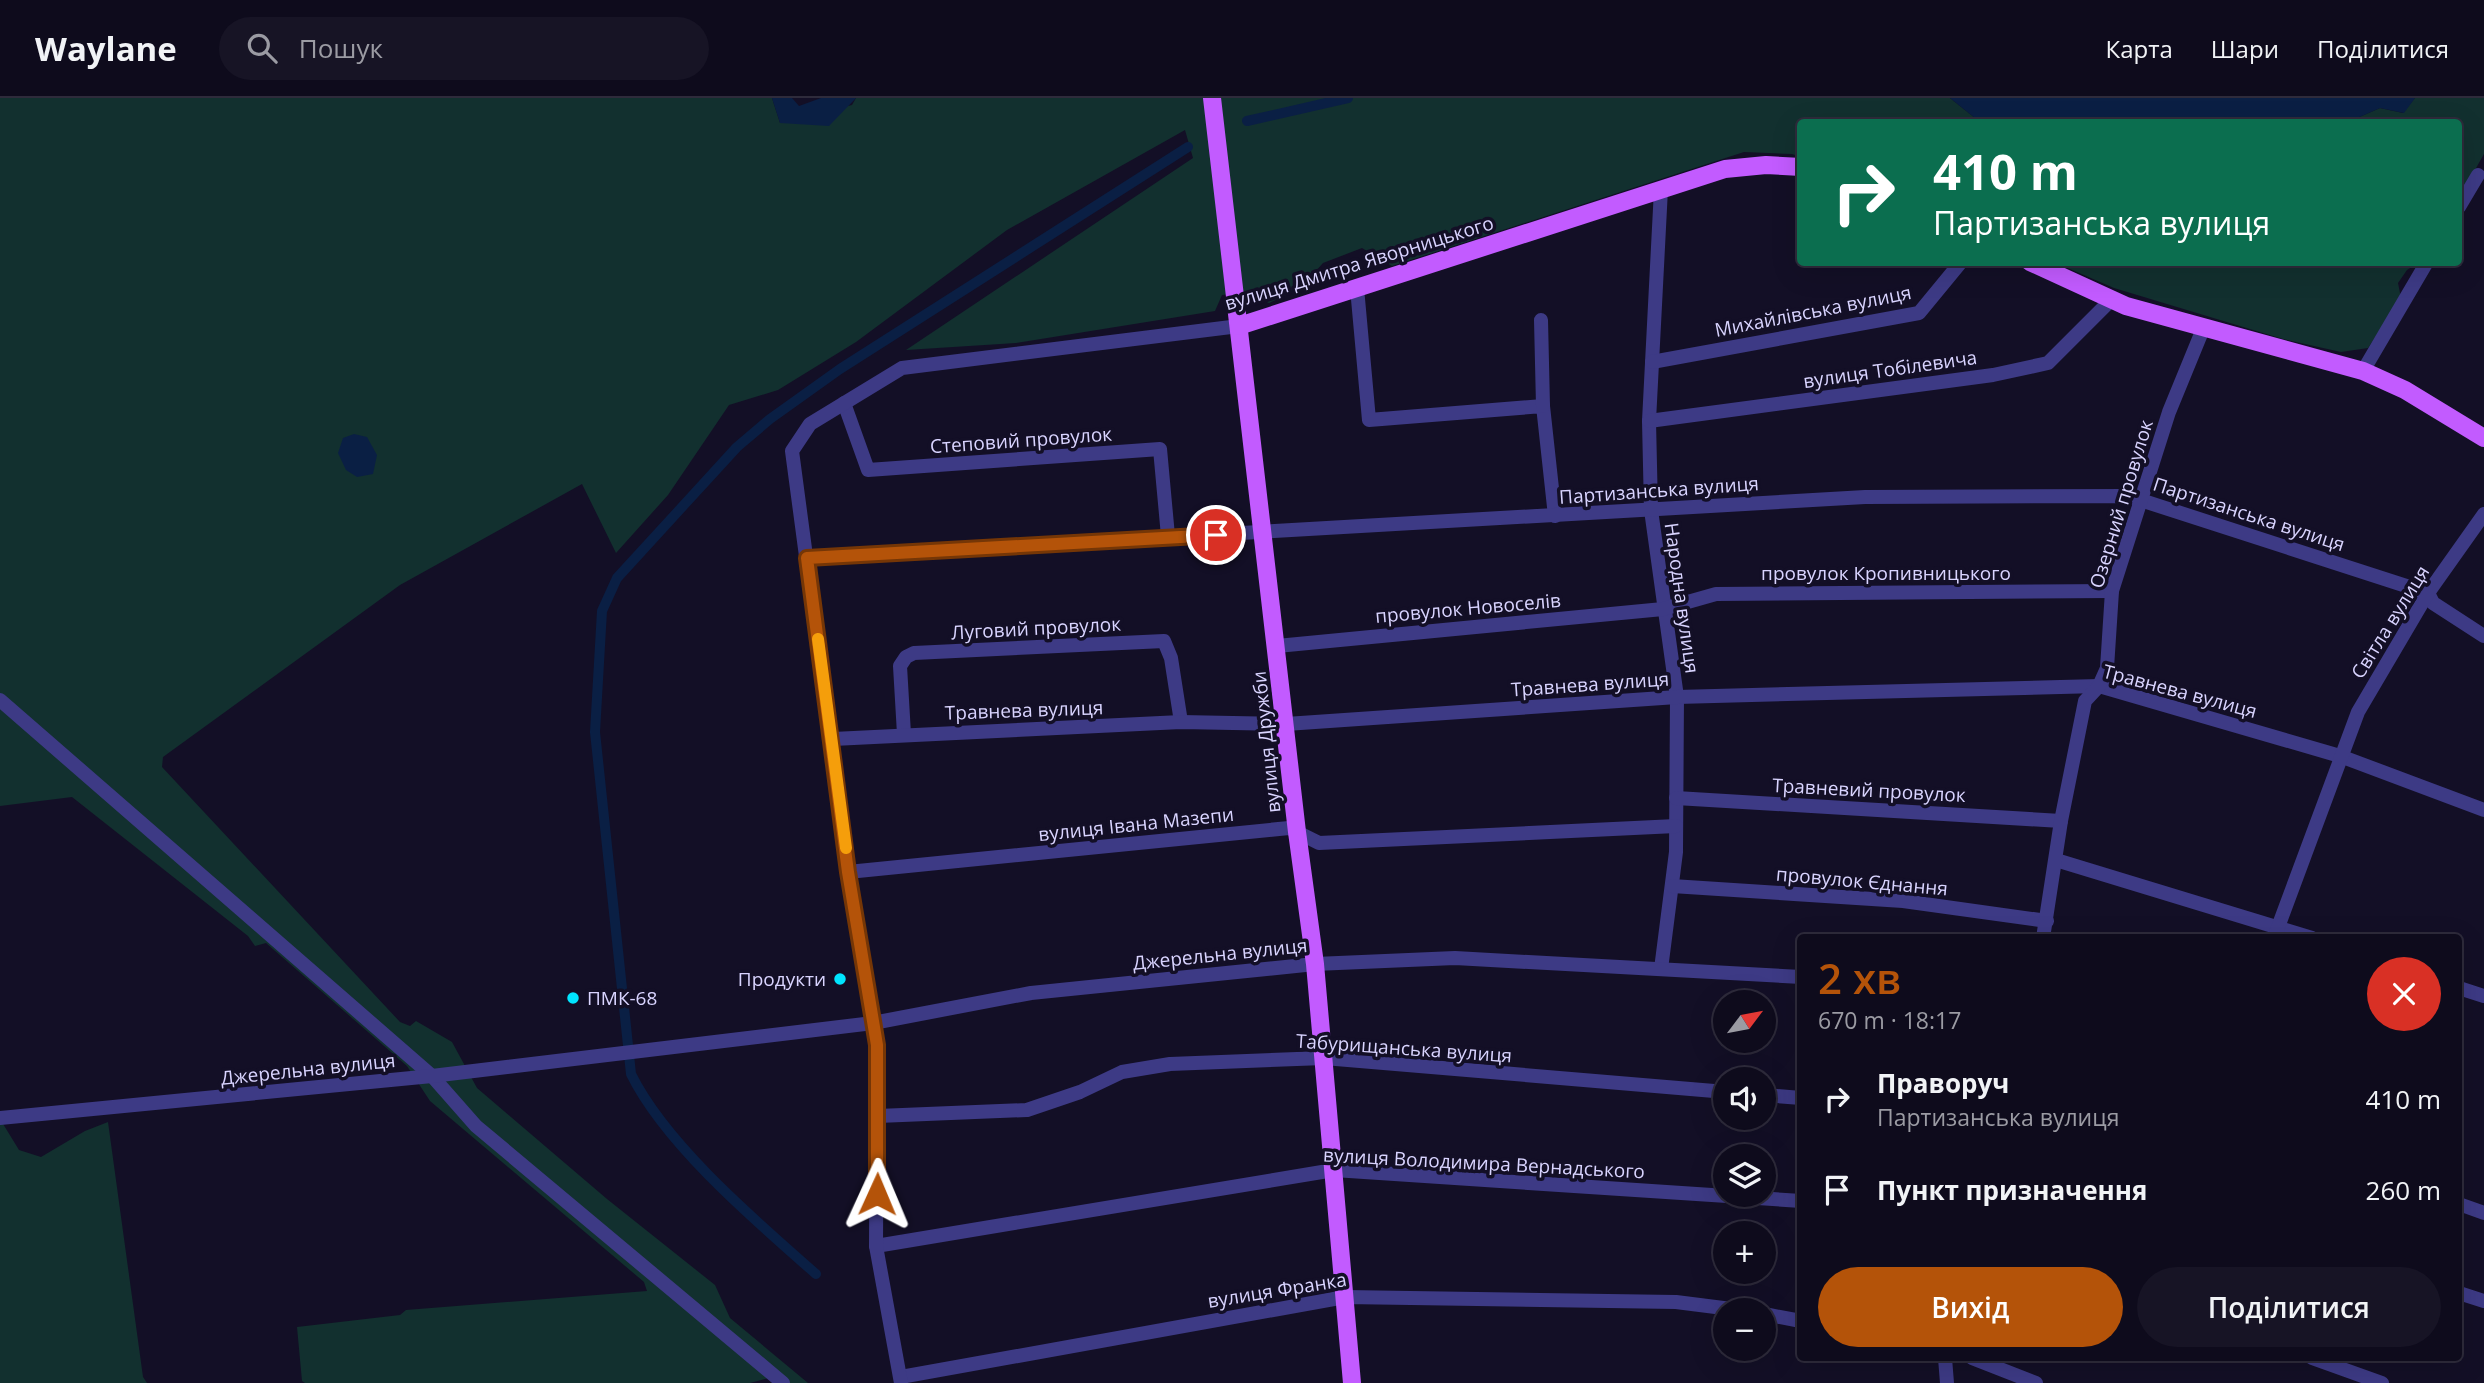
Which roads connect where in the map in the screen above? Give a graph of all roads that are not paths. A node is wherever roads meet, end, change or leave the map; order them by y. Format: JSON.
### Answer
{"nodes":[{"id":1,"x":1212,"y":98,"type":"edge"},
{"id":2,"x":1797,"y":167,"type":"edge"},
{"id":3,"x":2478,"y":175,"type":"dead end"},
{"id":4,"x":1661,"y":189,"type":"junction"},
{"id":5,"x":2462,"y":202,"type":"edge"},
{"id":6,"x":1958,"y":266,"type":"edge"},
{"id":7,"x":2039,"y":266,"type":"edge"},
{"id":8,"x":2425,"y":266,"type":"edge"},
{"id":9,"x":1357,"y":288,"type":"junction"},
{"id":10,"x":2111,"y":300,"type":"junction"},
{"id":11,"x":1541,"y":320,"type":"dead end"},
{"id":12,"x":1239,"y":326,"type":"junction"},
{"id":13,"x":2203,"y":329,"type":"junction"},
{"id":14,"x":1652,"y":362,"type":"junction"},
{"id":15,"x":2363,"y":371,"type":"junction"},
{"id":16,"x":844,"y":403,"type":"junction"},
{"id":17,"x":1543,"y":406,"type":"junction"},
{"id":18,"x":1649,"y":421,"type":"junction"},
{"id":19,"x":2484,"y":438,"type":"edge"},
{"id":20,"x":2140,"y":498,"type":"junction"},
{"id":21,"x":1651,"y":510,"type":"junction"},
{"id":22,"x":2484,"y":514,"type":"edge"},
{"id":23,"x":1555,"y":516,"type":"junction"},
{"id":24,"x":1263,"y":534,"type":"junction"},
{"id":25,"x":1168,"y":536,"type":"junction"},
{"id":26,"x":807,"y":558,"type":"junction"},
{"id":27,"x":2112,"y":592,"type":"junction"},
{"id":28,"x":2428,"y":593,"type":"junction"},
{"id":29,"x":1663,"y":609,"type":"junction"},
{"id":30,"x":2484,"y":636,"type":"edge"},
{"id":31,"x":1277,"y":646,"type":"junction"},
{"id":32,"x":2099,"y":687,"type":"junction"},
{"id":33,"x":1677,"y":697,"type":"junction"},
{"id":34,"x":0,"y":700,"type":"edge"},
{"id":35,"x":1181,"y":722,"type":"junction"},
{"id":36,"x":1286,"y":724,"type":"junction"},
{"id":37,"x":904,"y":734,"type":"junction"},
{"id":38,"x":833,"y":739,"type":"junction"},
{"id":39,"x":2340,"y":756,"type":"junction"},
{"id":40,"x":1676,"y":798,"type":"junction"},
{"id":41,"x":2484,"y":810,"type":"edge"},
{"id":42,"x":2061,"y":821,"type":"junction"},
{"id":43,"x":1676,"y":826,"type":"junction"},
{"id":44,"x":1297,"y":832,"type":"junction"},
{"id":45,"x":2056,"y":860,"type":"junction"},
{"id":46,"x":848,"y":872,"type":"junction"},
{"id":47,"x":1672,"y":886,"type":"junction"},
{"id":48,"x":2047,"y":920,"type":"junction"},
{"id":49,"x":2276,"y":932,"type":"edge"},
{"id":50,"x":2044,"y":934,"type":"edge"},
{"id":51,"x":1315,"y":964,"type":"junction"},
{"id":52,"x":1661,"y":969,"type":"junction"},
{"id":53,"x":1797,"y":977,"type":"edge"},
{"id":54,"x":2462,"y":989,"type":"edge"},
{"id":55,"x":2484,"y":996,"type":"edge"},
{"id":56,"x":873,"y":1023,"type":"junction"},
{"id":57,"x":1324,"y":1058,"type":"junction"},
{"id":58,"x":432,"y":1076,"type":"junction"},
{"id":59,"x":1713,"y":1091,"type":"edge"},
{"id":60,"x":1776,"y":1096,"type":"edge"},
{"id":61,"x":1797,"y":1098,"type":"edge"},
{"id":62,"x":878,"y":1116,"type":"junction"},
{"id":63,"x":5,"y":1118,"type":"edge"},
{"id":64,"x":1334,"y":1170,"type":"junction"},
{"id":65,"x":1797,"y":1201,"type":"edge"},
{"id":66,"x":2462,"y":1205,"type":"edge"},
{"id":67,"x":2484,"y":1213,"type":"edge"},
{"id":68,"x":876,"y":1245,"type":"junction"},
{"id":69,"x":2462,"y":1294,"type":"edge"},
{"id":70,"x":1345,"y":1297,"type":"junction"},
{"id":71,"x":2484,"y":1301,"type":"edge"},
{"id":72,"x":1713,"y":1307,"type":"edge"},
{"id":73,"x":1776,"y":1316,"type":"edge"},
{"id":74,"x":1797,"y":1320,"type":"edge"},
{"id":75,"x":1945,"y":1361,"type":"edge"},
{"id":76,"x":1980,"y":1361,"type":"edge"},
{"id":77,"x":2320,"y":1361,"type":"edge"},
{"id":78,"x":901,"y":1380,"type":"edge"},
{"id":79,"x":783,"y":1383,"type":"edge"},
{"id":80,"x":1352,"y":1383,"type":"edge"},
{"id":81,"x":1947,"y":1383,"type":"edge"},
{"id":82,"x":2036,"y":1383,"type":"edge"},
{"id":83,"x":2382,"y":1383,"type":"edge"}],
"edges":[{"from":1,"to":12,"type":"main road","name":"вулиця Дружби"},
{"from":2,"to":4,"type":"main road","name":"вулиця Дмитра Яворницького"},
{"from":3,"to":5,"type":"street"},
{"from":4,"to":9,"type":"main road","name":"вулиця Дмитра Яворницького"},
{"from":4,"to":14,"type":"street","name":"Народна вулиця"},
{"from":6,"to":14,"type":"street","name":"Михайлівська вулиця"},
{"from":7,"to":10,"type":"main road"},
{"from":8,"to":15,"type":"street"},
{"from":9,"to":12,"type":"main road","name":"вулиця Дмитра Яворницького"},
{"from":9,"to":17,"type":"street"},
{"from":10,"to":13,"type":"main road"},
{"from":10,"to":18,"type":"street","name":"вулиця Тобілевича"},
{"from":11,"to":17,"type":"street"},
{"from":12,"to":16,"type":"street","name":"вулиця Дмитра Яворницького"},
{"from":12,"to":24,"type":"main road","name":"вулиця Дружби"},
{"from":13,"to":15,"type":"main road"},
{"from":13,"to":20,"type":"street","name":"Озерний провулок"},
{"from":14,"to":18,"type":"street","name":"Народна вулиця"},
{"from":15,"to":19,"type":"main road"},
{"from":16,"to":25,"type":"street","name":"Степовий провулок"},
{"from":16,"to":26,"type":"street","name":"вулиця Дмитра Яворницького"},
{"from":17,"to":23,"type":"street"},
{"from":18,"to":21,"type":"street","name":"Народна вулиця"},
{"from":20,"to":21,"type":"street","name":"Партизанська вулиця"},
{"from":20,"to":27,"type":"street","name":"Озерний провулок"},
{"from":20,"to":28,"type":"street","name":"Партизанська вулиця"},
{"from":21,"to":23,"type":"street","name":"Партизанська вулиця"},
{"from":21,"to":29,"type":"street","name":"Народна вулиця"},
{"from":22,"to":28,"type":"street","name":"Світла вулиця"},
{"from":23,"to":24,"type":"street","name":"Партизанська вулиця"},
{"from":24,"to":25,"type":"street","name":"Партизанська вулиця"},
{"from":24,"to":31,"type":"main road","name":"вулиця Дружби"},
{"from":25,"to":26,"type":"street","name":"Партизанська вулиця"},
{"from":26,"to":38,"type":"street"},
{"from":27,"to":29,"type":"street","name":"провулок Кропивницького"},
{"from":27,"to":32,"type":"street","name":"Озерний провулок"},
{"from":28,"to":30,"type":"street","name":"Партизанська вулиця"},
{"from":28,"to":39,"type":"street","name":"Світла вулиця"},
{"from":29,"to":31,"type":"street","name":"провулок Новоселів"},
{"from":29,"to":33,"type":"street","name":"Народна вулиця"},
{"from":31,"to":36,"type":"main road","name":"вулиця Дружби"},
{"from":32,"to":33,"type":"street","name":"Травнева вулиця"},
{"from":32,"to":39,"type":"street","name":"Травнева вулиця"},
{"from":32,"to":42,"type":"street","name":"Озерний провулок"},
{"from":33,"to":36,"type":"street","name":"Травнева вулиця"},
{"from":33,"to":40,"type":"street","name":"Народна вулиця"},
{"from":34,"to":58,"type":"street"},
{"from":35,"to":36,"type":"street","name":"Травнева вулиця"},
{"from":35,"to":37,"type":"street","name":"Травнева вулиця"},
{"from":35,"to":37,"type":"street","name":"Луговий провулок"},
{"from":36,"to":44,"type":"main road","name":"вулиця Дружби"},
{"from":37,"to":38,"type":"street","name":"Травнева вулиця"},
{"from":38,"to":46,"type":"street"},
{"from":39,"to":41,"type":"street","name":"Травнева вулиця"},
{"from":39,"to":49,"type":"street"},
{"from":40,"to":42,"type":"street","name":"Травневий провулок"},
{"from":40,"to":43,"type":"street","name":"Народна вулиця"},
{"from":42,"to":45,"type":"street","name":"Озерний провулок"},
{"from":43,"to":44,"type":"street","name":"вулиця Івана Мазепи"},
{"from":43,"to":47,"type":"street","name":"Народна вулиця"},
{"from":44,"to":46,"type":"street","name":"вулиця Івана Мазепи"},
{"from":44,"to":51,"type":"main road","name":"вулиця Дружби"},
{"from":45,"to":48,"type":"street","name":"Озерний провулок"},
{"from":45,"to":49,"type":"street"},
{"from":46,"to":56,"type":"street"},
{"from":47,"to":48,"type":"street","name":"провулок Єднання"},
{"from":47,"to":52,"type":"street","name":"Народна вулиця"},
{"from":48,"to":50,"type":"street","name":"Озерний провулок"},
{"from":51,"to":52,"type":"street","name":"Джерельна вулиця"},
{"from":51,"to":56,"type":"street","name":"Джерельна вулиця"},
{"from":51,"to":57,"type":"main road","name":"вулиця Дружби"},
{"from":52,"to":53,"type":"street","name":"Джерельна вулиця"},
{"from":54,"to":55,"type":"street"},
{"from":56,"to":58,"type":"street","name":"Джерельна вулиця"},
{"from":56,"to":62,"type":"street"},
{"from":57,"to":59,"type":"street","name":"Табурищанська вулиця"},
{"from":57,"to":62,"type":"street","name":"Табурищанська вулиця"},
{"from":57,"to":64,"type":"main road","name":"вулиця Дружби"},
{"from":58,"to":63,"type":"street","name":"Джерельна вулиця"},
{"from":58,"to":79,"type":"street"},
{"from":60,"to":61,"type":"street"},
{"from":62,"to":68,"type":"street"},
{"from":64,"to":65,"type":"street","name":"вулиця Володимира Вернадського"},
{"from":64,"to":68,"type":"street","name":"вулиця Володимира Вернадського"},
{"from":64,"to":70,"type":"main road","name":"вулиця Дружби"},
{"from":66,"to":67,"type":"street"},
{"from":68,"to":78,"type":"street"},
{"from":69,"to":71,"type":"street"},
{"from":70,"to":72,"type":"street","name":"вулиця Франка"},
{"from":70,"to":78,"type":"street","name":"вулиця Франка"},
{"from":70,"to":80,"type":"main road","name":"вулиця Дружби"},
{"from":73,"to":74,"type":"street"},
{"from":75,"to":81,"type":"street"},
{"from":76,"to":82,"type":"street"},
{"from":77,"to":83,"type":"street"}]}
